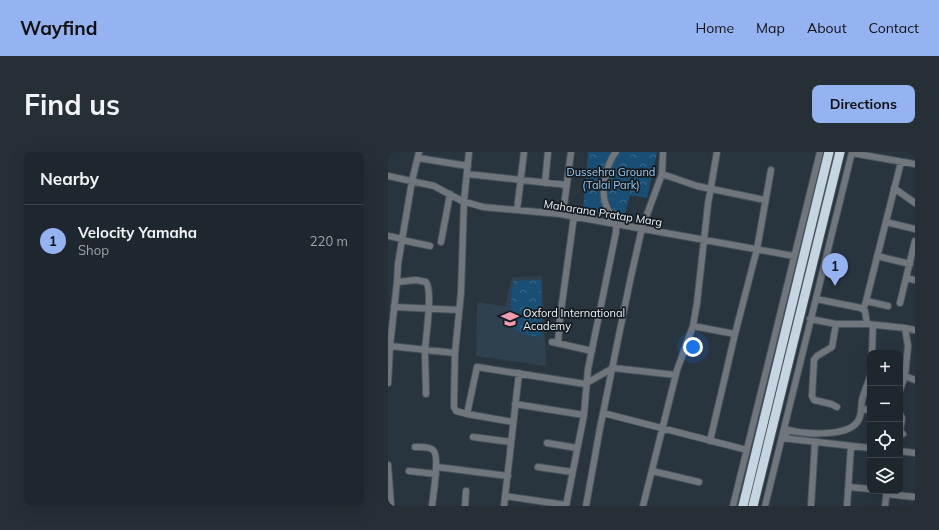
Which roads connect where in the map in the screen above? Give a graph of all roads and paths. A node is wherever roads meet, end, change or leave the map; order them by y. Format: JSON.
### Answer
{"nodes":[{"id":1,"x":469,"y":152,"type":"edge"},
{"id":2,"x":524,"y":152,"type":"edge"},
{"id":3,"x":548,"y":152,"type":"edge"},
{"id":4,"x":571,"y":152,"type":"edge"},
{"id":5,"x":616,"y":152,"type":"edge"},
{"id":6,"x":663,"y":152,"type":"edge"},
{"id":7,"x":717,"y":152,"type":"edge"},
{"id":8,"x":820,"y":152,"type":"edge"},
{"id":9,"x":829,"y":152,"type":"edge"},
{"id":10,"x":840,"y":152,"type":"edge"},
{"id":11,"x":852,"y":153,"type":"edge"},
{"id":12,"x":419,"y":155,"type":"edge"},
{"id":13,"x":901,"y":162,"type":"junction"},
{"id":14,"x":915,"y":164,"type":"edge"},
{"id":15,"x":468,"y":166,"type":"junction"},
{"id":16,"x":771,"y":170,"type":"dead end"},
{"id":17,"x":467,"y":174,"type":"junction"},
{"id":18,"x":662,"y":174,"type":"junction"},
{"id":19,"x":388,"y":176,"type":"edge"},
{"id":20,"x":520,"y":180,"type":"junction"},
{"id":21,"x":412,"y":181,"type":"junction"},
{"id":22,"x":545,"y":183,"type":"junction"},
{"id":23,"x":567,"y":185,"type":"junction"},
{"id":24,"x":894,"y":188,"type":"junction"},
{"id":25,"x":711,"y":190,"type":"junction"},
{"id":26,"x":450,"y":194,"type":"junction"},
{"id":27,"x":765,"y":200,"type":"junction"},
{"id":28,"x":464,"y":201,"type":"junction"},
{"id":29,"x":915,"y":203,"type":"edge"},
{"id":30,"x":517,"y":210,"type":"junction"},
{"id":31,"x":563,"y":214,"type":"junction"},
{"id":32,"x":574,"y":216,"type":"junction"},
{"id":33,"x":886,"y":222,"type":"junction"},
{"id":34,"x":609,"y":223,"type":"junction"},
{"id":35,"x":616,"y":224,"type":"junction"},
{"id":36,"x":642,"y":228,"type":"junction"},
{"id":37,"x":915,"y":229,"type":"edge"},
{"id":38,"x":388,"y":236,"type":"edge"},
{"id":39,"x":402,"y":240,"type":"junction"},
{"id":40,"x":703,"y":240,"type":"junction"},
{"id":41,"x":915,"y":241,"type":"edge"},
{"id":42,"x":441,"y":242,"type":"dead end"},
{"id":43,"x":430,"y":246,"type":"dead end"},
{"id":44,"x":757,"y":249,"type":"junction"},
{"id":45,"x":794,"y":256,"type":"junction"},
{"id":46,"x":877,"y":256,"type":"junction"},
{"id":47,"x":910,"y":264,"type":"junction"},
{"id":48,"x":906,"y":278,"type":"junction"},
{"id":49,"x":915,"y":280,"type":"edge"},
{"id":50,"x":397,"y":282,"type":"junction"},
{"id":51,"x":816,"y":299,"type":"junction"},
{"id":52,"x":391,"y":300,"type":"edge"},
{"id":53,"x":900,"y":303,"type":"dead end"},
{"id":54,"x":888,"y":306,"type":"dead end"},
{"id":55,"x":394,"y":307,"type":"junction"},
{"id":56,"x":429,"y":309,"type":"junction"},
{"id":57,"x":459,"y":310,"type":"junction"},
{"id":58,"x":810,"y":319,"type":"junction"},
{"id":59,"x":836,"y":324,"type":"junction"},
{"id":60,"x":870,"y":325,"type":"junction"},
{"id":61,"x":693,"y":326,"type":"junction"},
{"id":62,"x":905,"y":328,"type":"junction"},
{"id":63,"x":915,"y":330,"type":"edge"},
{"id":64,"x":735,"y":334,"type":"junction"},
{"id":65,"x":390,"y":346,"type":"junction"},
{"id":66,"x":425,"y":350,"type":"junction"},
{"id":67,"x":872,"y":350,"type":"edge"},
{"id":68,"x":592,"y":351,"type":"junction"},
{"id":69,"x":455,"y":353,"type":"junction"},
{"id":70,"x":613,"y":368,"type":"junction"},
{"id":71,"x":519,"y":373,"type":"junction"},
{"id":72,"x":676,"y":375,"type":"junction"},
{"id":73,"x":905,"y":376,"type":"junction"},
{"id":74,"x":915,"y":380,"type":"edge"},
{"id":75,"x":388,"y":383,"type":"edge"},
{"id":76,"x":586,"y":384,"type":"junction"},
{"id":77,"x":867,"y":384,"type":"edge"},
{"id":78,"x":901,"y":386,"type":"edge"},
{"id":79,"x":426,"y":394,"type":"dead end"},
{"id":80,"x":515,"y":404,"type":"junction"},
{"id":81,"x":837,"y":407,"type":"dead end"},
{"id":82,"x":861,"y":409,"type":"junction"},
{"id":83,"x":867,"y":410,"type":"edge"},
{"id":84,"x":603,"y":413,"type":"junction"},
{"id":85,"x":467,"y":414,"type":"junction"},
{"id":86,"x":584,"y":415,"type":"junction"},
{"id":87,"x":513,"y":422,"type":"junction"},
{"id":88,"x":663,"y":429,"type":"junction"},
{"id":89,"x":473,"y":437,"type":"dead end"},
{"id":90,"x":783,"y":438,"type":"junction"},
{"id":91,"x":710,"y":441,"type":"junction"},
{"id":92,"x":511,"y":442,"type":"junction"},
{"id":93,"x":547,"y":442,"type":"dead end"},
{"id":94,"x":815,"y":442,"type":"junction"},
{"id":95,"x":851,"y":446,"type":"junction"},
{"id":96,"x":415,"y":447,"type":"dead end"},
{"id":97,"x":577,"y":448,"type":"junction"},
{"id":98,"x":867,"y":448,"type":"edge"},
{"id":99,"x":747,"y":450,"type":"junction"},
{"id":100,"x":903,"y":451,"type":"edge"},
{"id":101,"x":915,"y":453,"type":"edge"},
{"id":102,"x":388,"y":465,"type":"edge"},
{"id":103,"x":538,"y":467,"type":"dead end"},
{"id":104,"x":436,"y":470,"type":"junction"},
{"id":105,"x":409,"y":471,"type":"dead end"},
{"id":106,"x":652,"y":471,"type":"junction"},
{"id":107,"x":572,"y":472,"type":"junction"},
{"id":108,"x":508,"y":476,"type":"junction"},
{"id":109,"x":699,"y":482,"type":"dead end"},
{"id":110,"x":389,"y":487,"type":"edge"},
{"id":111,"x":849,"y":487,"type":"junction"},
{"id":112,"x":867,"y":489,"type":"edge"},
{"id":113,"x":466,"y":491,"type":"dead end"},
{"id":114,"x":887,"y":494,"type":"edge"},
{"id":115,"x":894,"y":494,"type":"edge"},
{"id":116,"x":506,"y":496,"type":"junction"},
{"id":117,"x":915,"y":497,"type":"edge"},
{"id":118,"x":391,"y":506,"type":"edge"},
{"id":119,"x":432,"y":506,"type":"edge"},
{"id":120,"x":465,"y":506,"type":"edge"},
{"id":121,"x":504,"y":506,"type":"edge"},
{"id":122,"x":566,"y":506,"type":"edge"},
{"id":123,"x":586,"y":506,"type":"edge"},
{"id":124,"x":643,"y":506,"type":"edge"},
{"id":125,"x":733,"y":506,"type":"edge"},
{"id":126,"x":743,"y":506,"type":"edge"},
{"id":127,"x":753,"y":506,"type":"edge"},
{"id":128,"x":765,"y":506,"type":"edge"},
{"id":129,"x":811,"y":506,"type":"edge"},
{"id":130,"x":847,"y":506,"type":"edge"},
{"id":131,"x":885,"y":506,"type":"edge"}],
"edges":[{"from":1,"to":15,"type":"street"},
{"from":2,"to":20,"type":"street"},
{"from":3,"to":22,"type":"street"},
{"from":4,"to":23,"type":"street"},
{"from":5,"to":34,"type":"street"},
{"from":6,"to":18,"type":"street"},
{"from":7,"to":25,"type":"street"},
{"from":8,"to":45,"type":"street"},
{"from":9,"to":126,"type":"highway"},
{"from":10,"to":127,"type":"highway"},
{"from":11,"to":13,"type":"street"},
{"from":11,"to":51,"type":"street"},
{"from":12,"to":15,"type":"street"},
{"from":12,"to":21,"type":"street"},
{"from":13,"to":14,"type":"street"},
{"from":13,"to":24,"type":"street"},
{"from":15,"to":17,"type":"street"},
{"from":16,"to":27,"type":"street"},
{"from":17,"to":20,"type":"street"},
{"from":17,"to":28,"type":"street"},
{"from":18,"to":25,"type":"street"},
{"from":18,"to":36,"type":"street"},
{"from":19,"to":21,"type":"street","name":"Maharana Pratap Marg"},
{"from":20,"to":22,"type":"street"},
{"from":20,"to":30,"type":"street"},
{"from":21,"to":26,"type":"street","name":"Maharana Pratap Marg"},
{"from":21,"to":39,"type":"street"},
{"from":22,"to":23,"type":"street"},
{"from":23,"to":31,"type":"street"},
{"from":24,"to":29,"type":"street"},
{"from":24,"to":33,"type":"street"},
{"from":25,"to":27,"type":"street"},
{"from":25,"to":40,"type":"street"},
{"from":26,"to":28,"type":"street","name":"Maharana Pratap Marg"},
{"from":26,"to":42,"type":"street"},
{"from":27,"to":44,"type":"street"},
{"from":28,"to":30,"type":"street","name":"Maharana Pratap Marg"},
{"from":28,"to":57,"type":"street"},
{"from":30,"to":31,"type":"street","name":"Maharana Pratap Marg"},
{"from":31,"to":32,"type":"street","name":"Maharana Pratap Marg"},
{"from":32,"to":34,"type":"street","name":"Maharana Pratap Marg"},
{"from":32,"to":68,"type":"street"},
{"from":33,"to":37,"type":"street"},
{"from":33,"to":46,"type":"street"},
{"from":34,"to":35,"type":"street","name":"Maharana Pratap Marg"},
{"from":35,"to":36,"type":"street","name":"Maharana Pratap Marg"},
{"from":35,"to":68,"type":"street"},
{"from":36,"to":40,"type":"street","name":"Maharana Pratap Marg"},
{"from":36,"to":70,"type":"street"},
{"from":38,"to":39,"type":"street"},
{"from":39,"to":43,"type":"street"},
{"from":39,"to":50,"type":"street"},
{"from":40,"to":44,"type":"street","name":"Maharana Pratap Marg"},
{"from":40,"to":61,"type":"street"},
{"from":41,"to":47,"type":"street"},
{"from":44,"to":45,"type":"street","name":"Maharana Pratap Marg"},
{"from":44,"to":64,"type":"street"},
{"from":45,"to":99,"type":"street"},
{"from":46,"to":47,"type":"street"},
{"from":46,"to":54,"type":"street"},
{"from":47,"to":48,"type":"street"},
{"from":48,"to":49,"type":"street"},
{"from":48,"to":53,"type":"street"},
{"from":50,"to":52,"type":"street"},
{"from":50,"to":56,"type":"street"},
{"from":51,"to":58,"type":"street"},
{"from":51,"to":60,"type":"street"},
{"from":52,"to":55,"type":"street"},
{"from":55,"to":56,"type":"street"},
{"from":55,"to":65,"type":"street"},
{"from":56,"to":57,"type":"street"},
{"from":56,"to":66,"type":"street"},
{"from":57,"to":69,"type":"street"},
{"from":58,"to":59,"type":"street"},
{"from":58,"to":90,"type":"street"},
{"from":59,"to":60,"type":"street"},
{"from":59,"to":81,"type":"street"},
{"from":60,"to":62,"type":"street"},
{"from":60,"to":67,"type":"street"},
{"from":61,"to":64,"type":"street"},
{"from":61,"to":72,"type":"street"},
{"from":62,"to":63,"type":"street"},
{"from":62,"to":73,"type":"street"},
{"from":64,"to":91,"type":"street"},
{"from":65,"to":66,"type":"street"},
{"from":65,"to":75,"type":"street"},
{"from":66,"to":69,"type":"street"},
{"from":66,"to":79,"type":"street"},
{"from":68,"to":76,"type":"street"},
{"from":69,"to":85,"type":"street"},
{"from":70,"to":72,"type":"street"},
{"from":70,"to":76,"type":"street"},
{"from":70,"to":84,"type":"street"},
{"from":71,"to":76,"type":"street"},
{"from":71,"to":80,"type":"street"},
{"from":71,"to":85,"type":"street"},
{"from":72,"to":88,"type":"street"},
{"from":73,"to":74,"type":"street"},
{"from":73,"to":78,"type":"street"},
{"from":76,"to":86,"type":"street"},
{"from":77,"to":82,"type":"street"},
{"from":80,"to":86,"type":"street"},
{"from":80,"to":87,"type":"street"},
{"from":82,"to":83,"type":"street"},
{"from":82,"to":90,"type":"street"},
{"from":84,"to":88,"type":"street"},
{"from":84,"to":123,"type":"street"},
{"from":85,"to":87,"type":"street"},
{"from":86,"to":97,"type":"street"},
{"from":87,"to":92,"type":"street"},
{"from":88,"to":91,"type":"street"},
{"from":88,"to":106,"type":"street"},
{"from":89,"to":92,"type":"street"},
{"from":90,"to":94,"type":"street"},
{"from":90,"to":128,"type":"street"},
{"from":91,"to":99,"type":"street"},
{"from":92,"to":108,"type":"street"},
{"from":93,"to":97,"type":"street"},
{"from":94,"to":95,"type":"street"},
{"from":94,"to":129,"type":"street"},
{"from":95,"to":98,"type":"street"},
{"from":95,"to":111,"type":"street"},
{"from":96,"to":104,"type":"street"},
{"from":97,"to":107,"type":"street"},
{"from":99,"to":125,"type":"street"},
{"from":100,"to":101,"type":"street"},
{"from":102,"to":110,"type":"street"},
{"from":103,"to":107,"type":"street"},
{"from":104,"to":105,"type":"street"},
{"from":104,"to":108,"type":"street"},
{"from":104,"to":119,"type":"street"},
{"from":106,"to":109,"type":"street"},
{"from":106,"to":124,"type":"street"},
{"from":107,"to":122,"type":"street"},
{"from":108,"to":116,"type":"street"},
{"from":110,"to":118,"type":"street"},
{"from":111,"to":112,"type":"street"},
{"from":111,"to":130,"type":"street"},
{"from":113,"to":120,"type":"street"},
{"from":114,"to":131,"type":"street"},
{"from":115,"to":117,"type":"street"},
{"from":116,"to":121,"type":"street"},
{"from":116,"to":122,"type":"street"}]}
